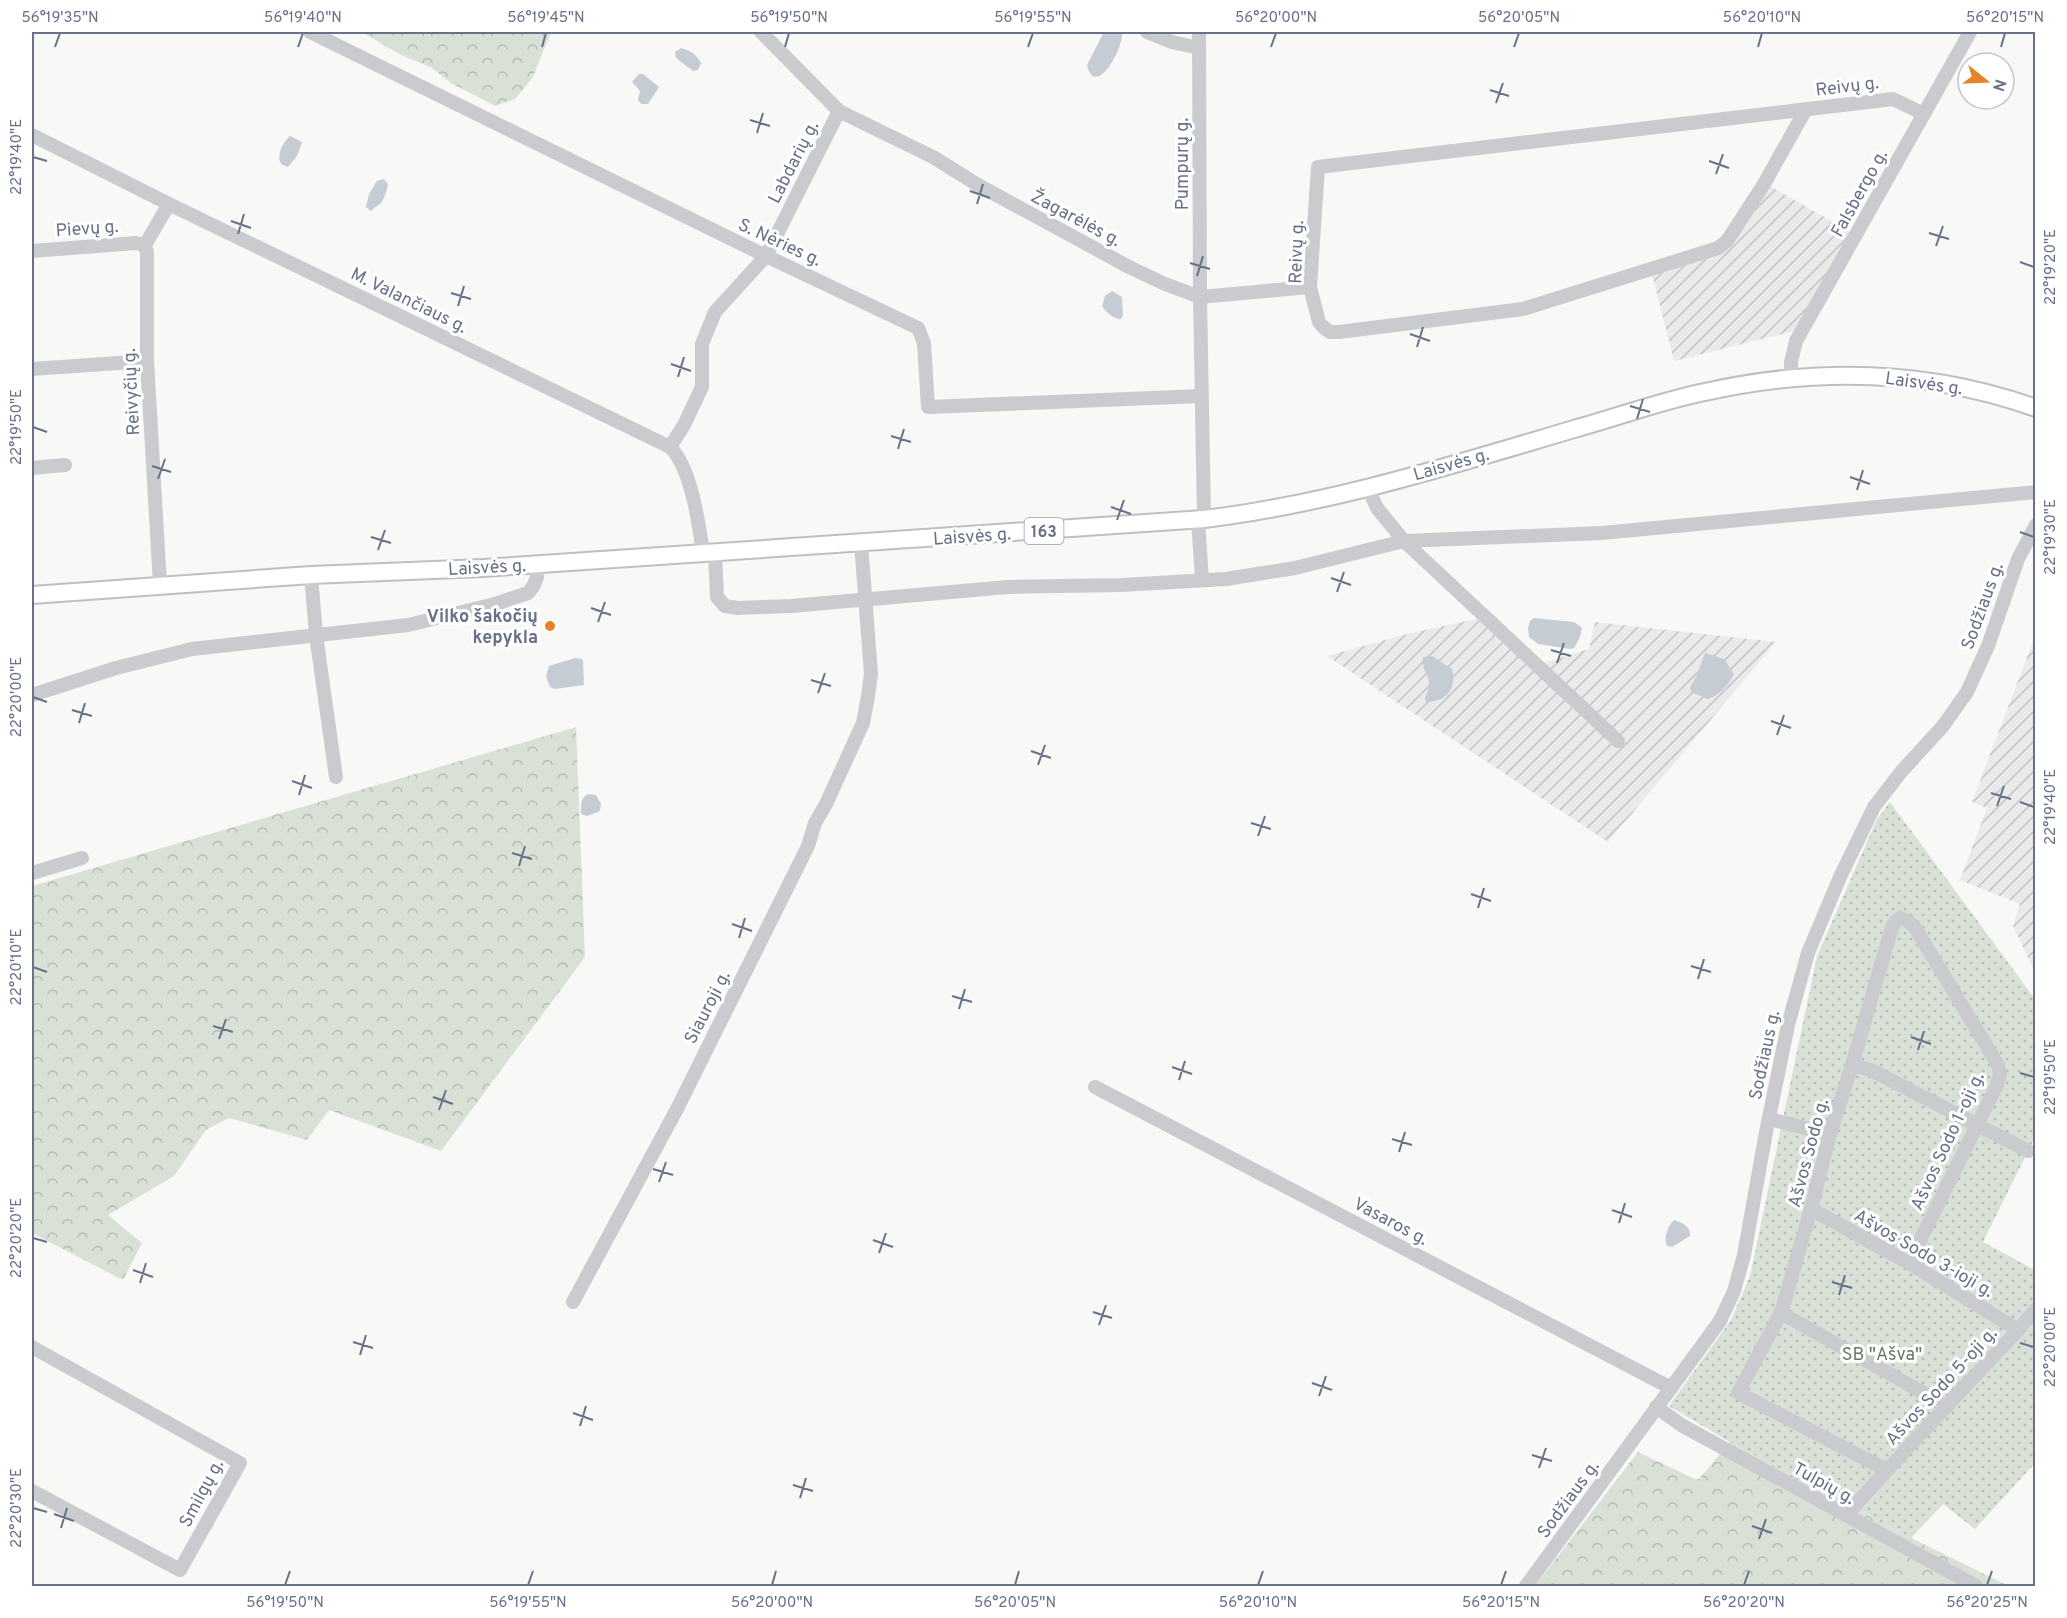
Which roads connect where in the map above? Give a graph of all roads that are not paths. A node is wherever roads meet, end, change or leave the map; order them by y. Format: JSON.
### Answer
{"nodes":[{"id":1,"x":310,"y":32,"type":"edge"},
{"id":2,"x":761,"y":32,"type":"edge"},
{"id":3,"x":1147,"y":32,"type":"edge"},
{"id":4,"x":1199,"y":32,"type":"edge"},
{"id":5,"x":1970,"y":32,"type":"edge"},
{"id":6,"x":1199,"y":48,"type":"junction"},
{"id":7,"x":1806,"y":109,"type":"junction"},
{"id":8,"x":839,"y":111,"type":"junction"},
{"id":9,"x":1924,"y":114,"type":"junction"},
{"id":10,"x":32,"y":135,"type":"edge"},
{"id":11,"x":169,"y":204,"type":"junction"},
{"id":12,"x":146,"y":244,"type":"junction"},
{"id":13,"x":32,"y":251,"type":"edge"},
{"id":14,"x":766,"y":256,"type":"junction"},
{"id":15,"x":1310,"y":287,"type":"junction"},
{"id":16,"x":1200,"y":297,"type":"junction"},
{"id":17,"x":147,"y":361,"type":"junction"},
{"id":18,"x":32,"y":369,"type":"edge"},
{"id":19,"x":1791,"y":377,"type":"junction"},
{"id":20,"x":1201,"y":396,"type":"junction"},
{"id":21,"x":2036,"y":408,"type":"edge"},
{"id":22,"x":670,"y":447,"type":"junction"},
{"id":23,"x":65,"y":465,"type":"dead end"},
{"id":24,"x":32,"y":468,"type":"edge"},
{"id":25,"x":1368,"y":488,"type":"junction"},
{"id":26,"x":2036,"y":492,"type":"edge"},
{"id":27,"x":1201,"y":520,"type":"junction"},
{"id":28,"x":2036,"y":525,"type":"edge"},
{"id":29,"x":1404,"y":541,"type":"junction"},
{"id":30,"x":861,"y":543,"type":"junction"},
{"id":31,"x":709,"y":553,"type":"junction"},
{"id":32,"x":536,"y":564,"type":"junction"},
{"id":33,"x":311,"y":575,"type":"junction"},
{"id":34,"x":1202,"y":580,"type":"junction"},
{"id":35,"x":160,"y":585,"type":"junction"},
{"id":36,"x":32,"y":595,"type":"edge"},
{"id":37,"x":866,"y":598,"type":"junction"},
{"id":38,"x":316,"y":635,"type":"junction"},
{"id":39,"x":32,"y":695,"type":"edge"},
{"id":40,"x":1618,"y":741,"type":"dead end"},
{"id":41,"x":336,"y":777,"type":"dead end"},
{"id":42,"x":82,"y":858,"type":"dead end"},
{"id":43,"x":32,"y":873,"type":"edge"},
{"id":44,"x":1900,"y":918,"type":"joint"},
{"id":45,"x":1852,"y":1065,"type":"junction"},
{"id":46,"x":1095,"y":1087,"type":"dead end"},
{"id":47,"x":1769,"y":1119,"type":"junction"},
{"id":48,"x":1977,"y":1124,"type":"junction"},
{"id":49,"x":1830,"y":1134,"type":"junction"},
{"id":50,"x":2028,"y":1151,"type":"dead end"},
{"id":51,"x":1811,"y":1209,"type":"junction"},
{"id":52,"x":1909,"y":1263,"type":"junction"},
{"id":53,"x":573,"y":1302,"type":"dead end"},
{"id":54,"x":2036,"y":1309,"type":"edge"},
{"id":55,"x":1781,"y":1313,"type":"junction"},
{"id":56,"x":2018,"y":1330,"type":"junction"},
{"id":57,"x":32,"y":1347,"type":"edge"},
{"id":58,"x":1671,"y":1388,"type":"junction"},
{"id":59,"x":1738,"y":1393,"type":"joint"},
{"id":60,"x":1947,"y":1406,"type":"junction"},
{"id":61,"x":1656,"y":1407,"type":"junction"},
{"id":62,"x":1887,"y":1470,"type":"junction"},
{"id":63,"x":32,"y":1491,"type":"edge"},
{"id":64,"x":1846,"y":1515,"type":"junction"},
{"id":65,"x":1526,"y":1587,"type":"edge"},
{"id":66,"x":1976,"y":1587,"type":"edge"}],
"edges":[{"from":1,"to":14,"type":"street","name":"S. Nėries g."},
{"from":2,"to":8,"type":"street","name":"Žagarėlės g."},
{"from":3,"to":6,"type":"street"},
{"from":4,"to":6,"type":"street","name":"Pumpurų g."},
{"from":5,"to":9,"type":"street","name":"Falsbergo g."},
{"from":6,"to":16,"type":"street","name":"Pumpurų g."},
{"from":7,"to":9,"type":"street","name":"Reivų g."},
{"from":7,"to":15,"type":"street","name":"Reivų g."},
{"from":7,"to":15,"type":"street","name":"Reivų g."},
{"from":8,"to":14,"type":"street","name":"Labdarių g."},
{"from":8,"to":16,"type":"street","name":"Žagarėlės g."},
{"from":9,"to":19,"type":"street","name":"Falsbergo g."},
{"from":10,"to":11,"type":"street","name":"M. Valančiaus g."},
{"from":11,"to":12,"type":"street"},
{"from":11,"to":22,"type":"street","name":"M. Valančiaus g."},
{"from":12,"to":13,"type":"street","name":"Pievų g."},
{"from":12,"to":17,"type":"street","name":"Reivyčių g."},
{"from":14,"to":20,"type":"street","name":"S. Nėries g."},
{"from":14,"to":22,"type":"street","name":"Labdarių g."},
{"from":15,"to":16,"type":"street"},
{"from":16,"to":20,"type":"street"},
{"from":17,"to":18,"type":"street"},
{"from":17,"to":35,"type":"street","name":"Reivyčių g."},
{"from":19,"to":21,"type":"main road","name":"Laisvės g.","number":"163"},
{"from":19,"to":25,"type":"main road","name":"Laisvės g.","number":"163"},
{"from":20,"to":27,"type":"street"},
{"from":22,"to":31,"type":"street"},
{"from":23,"to":24,"type":"street"},
{"from":25,"to":27,"type":"main road","name":"Laisvės g.","number":"163"},
{"from":25,"to":29,"type":"street"},
{"from":26,"to":29,"type":"street"},
{"from":27,"to":30,"type":"main road","name":"Laisvės g.","number":"163"},
{"from":27,"to":34,"type":"street"},
{"from":28,"to":47,"type":"street","name":"Sodžiaus g."},
{"from":29,"to":34,"type":"street"},
{"from":29,"to":40,"type":"street"},
{"from":30,"to":31,"type":"main road","name":"Laisvės g.","number":"163"},
{"from":30,"to":37,"type":"street","name":"Siauroji g."},
{"from":31,"to":32,"type":"main road","name":"Laisvės g.","number":"163"},
{"from":31,"to":37,"type":"street"},
{"from":32,"to":33,"type":"main road","name":"Laisvės g.","number":"163"},
{"from":32,"to":38,"type":"street"},
{"from":33,"to":35,"type":"main road","name":"Laisvės g.","number":"163"},
{"from":33,"to":38,"type":"street"},
{"from":34,"to":37,"type":"street"},
{"from":35,"to":36,"type":"main road","name":"Laisvės g.","number":"163"},
{"from":37,"to":53,"type":"street","name":"Siauroji g."},
{"from":38,"to":39,"type":"street"},
{"from":38,"to":41,"type":"street"},
{"from":42,"to":43,"type":"street"},
{"from":44,"to":45,"type":"street","name":"Ašvos Sodo g."},
{"from":44,"to":48,"type":"street","name":"Ašvos Sodo 1-oji g."},
{"from":45,"to":48,"type":"street"},
{"from":45,"to":49,"type":"street","name":"Ašvos Sodo g."},
{"from":46,"to":58,"type":"street","name":"Vasaros g."},
{"from":47,"to":49,"type":"street"},
{"from":47,"to":58,"type":"street","name":"Sodžiaus g."},
{"from":48,"to":50,"type":"street"},
{"from":48,"to":52,"type":"street","name":"Ašvos Sodo 1-oji g."},
{"from":49,"to":51,"type":"street","name":"Ašvos Sodo g."},
{"from":51,"to":52,"type":"street","name":"Ašvos Sodo 3-ioji g."},
{"from":51,"to":55,"type":"street","name":"Ašvos Sodo g."},
{"from":52,"to":56,"type":"street","name":"Ašvos Sodo 3-ioji g."},
{"from":54,"to":56,"type":"street","name":"Ašvos Sodo 5-oji g."},
{"from":55,"to":59,"type":"street","name":"Ašvos Sodo g."},
{"from":55,"to":60,"type":"street"},
{"from":56,"to":60,"type":"street","name":"Ašvos Sodo 5-oji g."},
{"from":57,"to":63,"type":"street","name":"Smilgų g."},
{"from":58,"to":61,"type":"street","name":"Sodžiaus g."},
{"from":59,"to":62,"type":"street","name":"Ašvos Sodo 5-oji g."},
{"from":60,"to":62,"type":"street","name":"Ašvos Sodo 5-oji g."},
{"from":61,"to":64,"type":"street","name":"Tulpių g."},
{"from":61,"to":65,"type":"street","name":"Sodžiaus g."},
{"from":62,"to":64,"type":"street"},
{"from":64,"to":66,"type":"street","name":"Tulpių g."}]}
